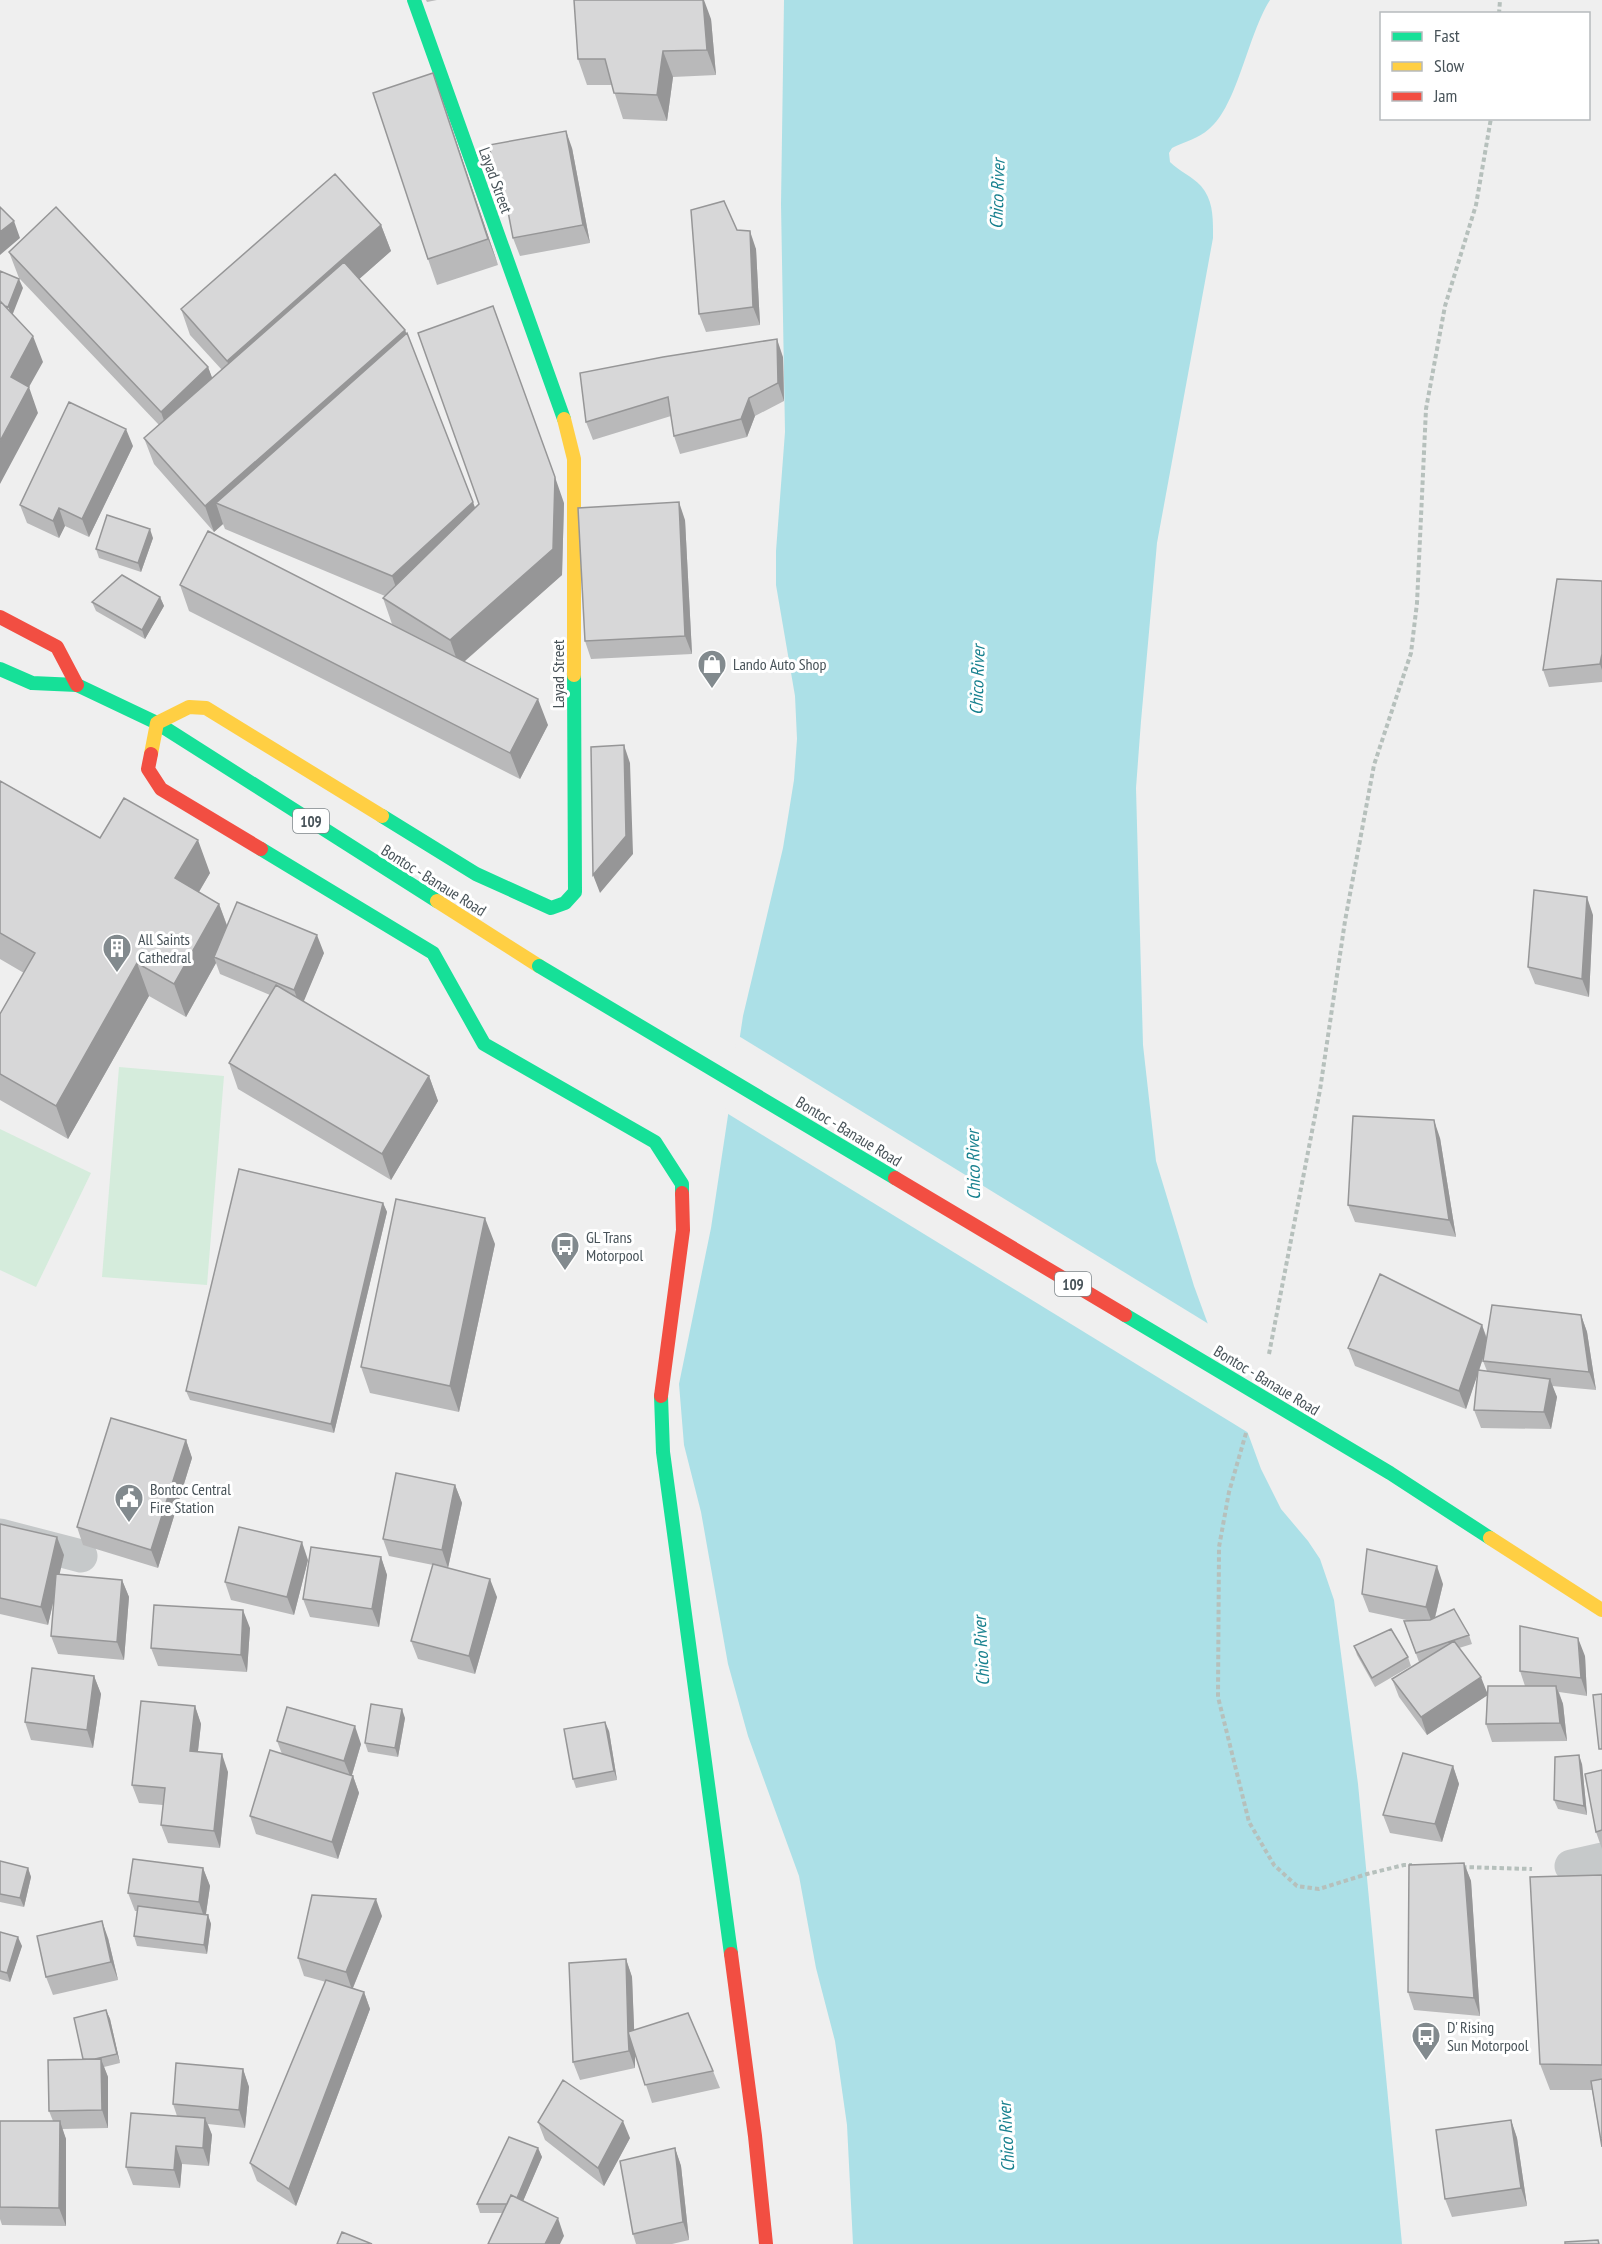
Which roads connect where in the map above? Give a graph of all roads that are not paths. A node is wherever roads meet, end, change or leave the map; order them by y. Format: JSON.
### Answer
{"nodes":[{"id":1,"x":414,"y":0,"type":"edge"},
{"id":2,"x":0,"y":617,"type":"edge"},
{"id":3,"x":0,"y":669,"type":"edge"},
{"id":4,"x":77,"y":685,"type":"junction"},
{"id":5,"x":157,"y":723,"type":"junction"},
{"id":6,"x":0,"y":1534,"type":"edge"},
{"id":7,"x":81,"y":1556,"type":"dead end"},
{"id":8,"x":1602,"y":1610,"type":"edge"},
{"id":9,"x":766,"y":2244,"type":"edge"}],
"edges":[{"from":1,"to":5,"type":"street","name":"Layad Street"},
{"from":2,"to":4,"type":"street"},
{"from":3,"to":4,"type":"street","name":"Bontoc - Banaue Road","number":"109"},
{"from":4,"to":5,"type":"street","name":"Bontoc - Banaue Road","number":"109"},
{"from":5,"to":8,"type":"street","name":"Bontoc - Banaue Road","number":"109","bridge":true},
{"from":5,"to":9,"type":"street"},
{"from":6,"to":7,"type":"street"}]}
